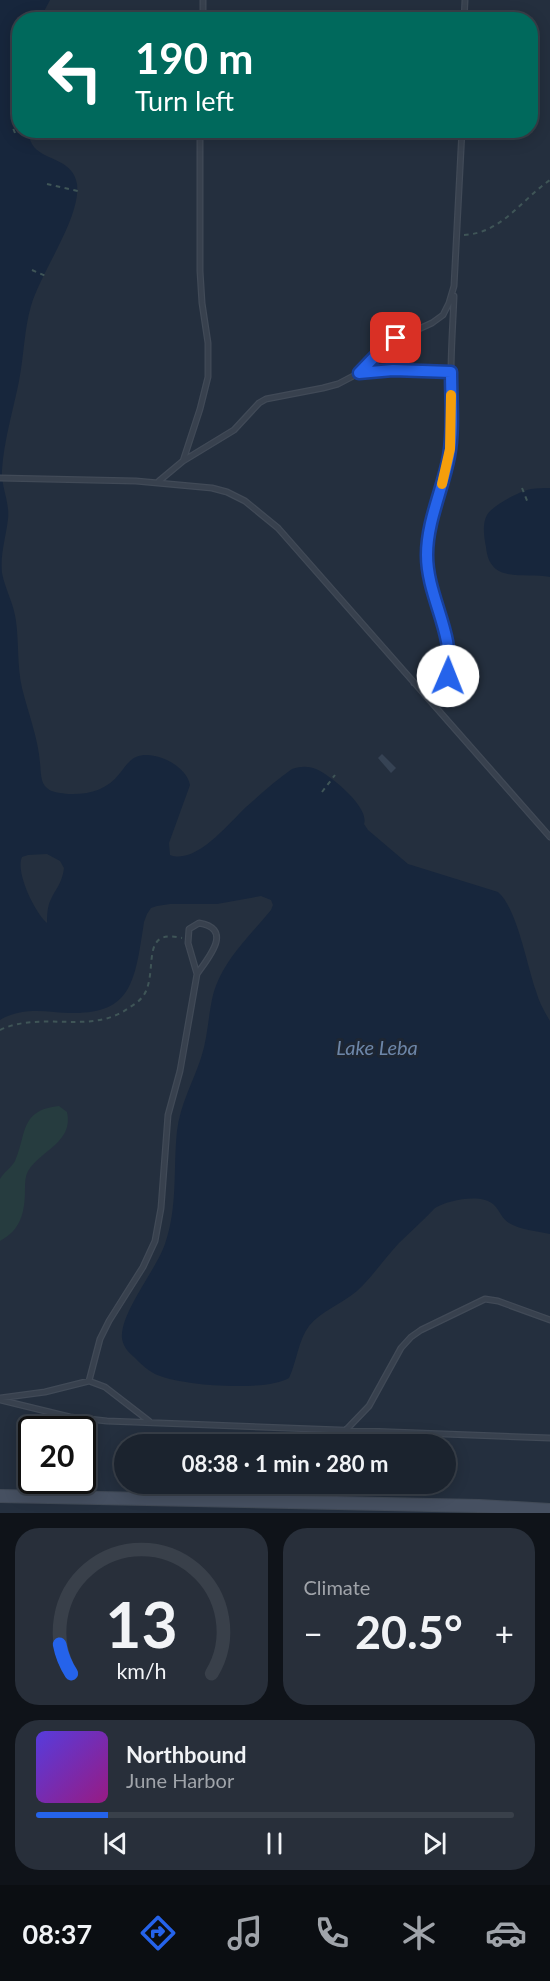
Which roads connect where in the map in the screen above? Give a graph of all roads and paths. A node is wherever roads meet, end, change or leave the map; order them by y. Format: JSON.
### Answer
{"nodes":[{"id":1,"x":200,"y":138,"type":"edge"},
{"id":2,"x":462,"y":138,"type":"edge"},
{"id":3,"x":550,"y":180,"type":"edge"},
{"id":4,"x":47,"y":184,"type":"dead end"},
{"id":5,"x":82,"y":192,"type":"dead end"},
{"id":6,"x":457,"y":236,"type":"junction"},
{"id":7,"x":32,"y":270,"type":"dead end"},
{"id":8,"x":48,"y":277,"type":"dead end"},
{"id":9,"x":454,"y":286,"type":"junction"},
{"id":10,"x":451,"y":372,"type":"junction"},
{"id":11,"x":359,"y":373,"type":"junction"},
{"id":12,"x":183,"y":461,"type":"junction"},
{"id":13,"x":0,"y":478,"type":"edge"},
{"id":14,"x":158,"y":482,"type":"junction"},
{"id":15,"x":522,"y":488,"type":"dead end"},
{"id":16,"x":528,"y":503,"type":"dead end"},
{"id":17,"x":412,"y":682,"type":"junction"},
{"id":18,"x":335,"y":775,"type":"dead end"},
{"id":19,"x":322,"y":792,"type":"dead end"},
{"id":20,"x":550,"y":837,"type":"edge"},
{"id":21,"x":188,"y":939,"type":"junction"},
{"id":22,"x":197,"y":974,"type":"junction"},
{"id":23,"x":0,"y":1030,"type":"edge"},
{"id":24,"x":550,"y":1320,"type":"edge"},
{"id":25,"x":88,"y":1381,"type":"junction"},
{"id":26,"x":0,"y":1399,"type":"edge"},
{"id":27,"x":149,"y":1421,"type":"junction"},
{"id":28,"x":345,"y":1431,"type":"junction"},
{"id":29,"x":550,"y":1438,"type":"edge"},
{"id":30,"x":0,"y":1496,"type":"edge"},
{"id":31,"x":478,"y":1510,"type":"edge"},
{"id":32,"x":550,"y":1510,"type":"edge"}],
"edges":[{"from":1,"to":12,"type":"lane"},
{"from":2,"to":6,"type":"lane"},
{"from":3,"to":6,"type":"path"},
{"from":4,"to":5,"type":"path"},
{"from":6,"to":9,"type":"lane"},
{"from":7,"to":8,"type":"path"},
{"from":9,"to":10,"type":"lane"},
{"from":9,"to":11,"type":"lane"},
{"from":10,"to":11,"type":"lane"},
{"from":10,"to":17,"type":"lane"},
{"from":11,"to":12,"type":"lane"},
{"from":12,"to":14,"type":"lane"},
{"from":13,"to":14,"type":"lane"},
{"from":14,"to":17,"type":"lane"},
{"from":15,"to":16,"type":"path"},
{"from":17,"to":20,"type":"lane"},
{"from":18,"to":19,"type":"path"},
{"from":21,"to":22,"type":"lane"},
{"from":21,"to":22,"type":"lane"},
{"from":21,"to":23,"type":"path"},
{"from":22,"to":25,"type":"lane"},
{"from":24,"to":28,"type":"lane"},
{"from":25,"to":26,"type":"lane"},
{"from":25,"to":27,"type":"lane"},
{"from":26,"to":27,"type":"lane"},
{"from":27,"to":28,"type":"lane"},
{"from":28,"to":29,"type":"lane"},
{"from":30,"to":31,"type":"street"},
{"from":31,"to":32,"type":"street"}]}
